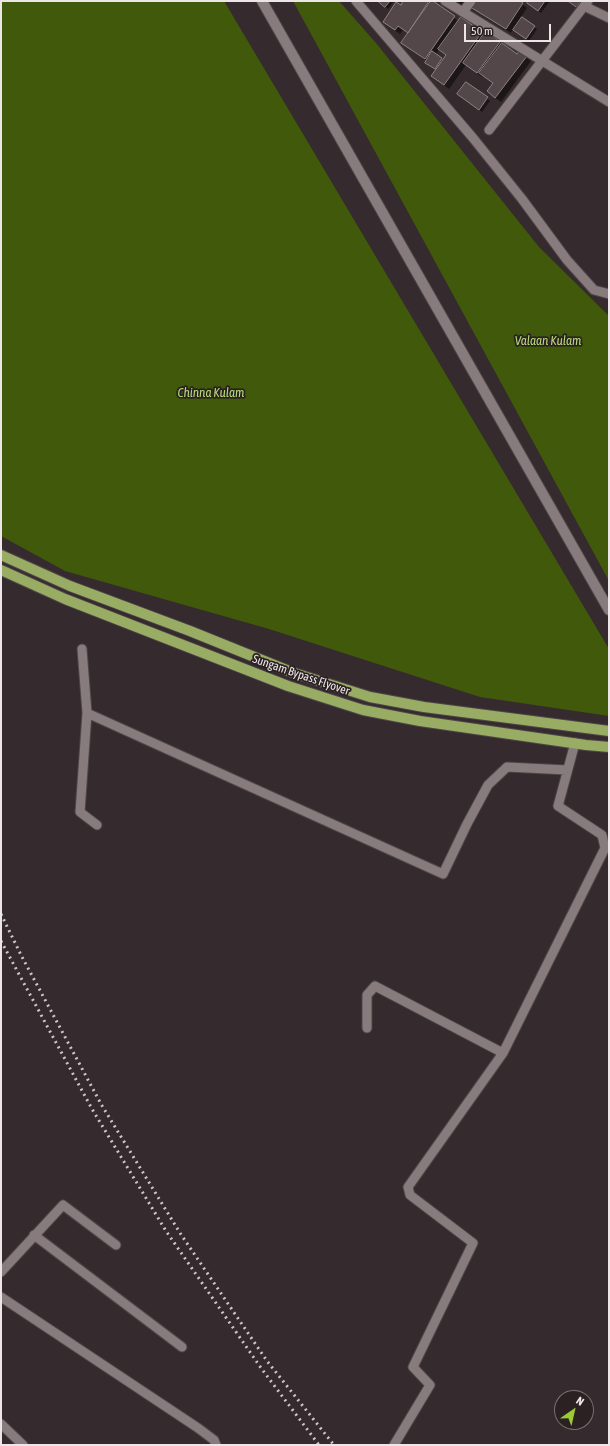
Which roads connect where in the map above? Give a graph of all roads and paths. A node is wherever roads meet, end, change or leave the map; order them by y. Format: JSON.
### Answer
{"nodes":[{"id":1,"x":262,"y":1,"type":"edge"},
{"id":2,"x":356,"y":1,"type":"edge"},
{"id":3,"x":445,"y":1,"type":"edge"},
{"id":4,"x":470,"y":1,"type":"edge"},
{"id":5,"x":586,"y":3,"type":"edge"},
{"id":6,"x":463,"y":12,"type":"junction"},
{"id":7,"x":609,"y":18,"type":"edge"},
{"id":8,"x":542,"y":61,"type":"junction"},
{"id":9,"x":609,"y":102,"type":"edge"},
{"id":10,"x":489,"y":130,"type":"dead end"},
{"id":11,"x":609,"y":294,"type":"edge"},
{"id":12,"x":1,"y":556,"type":"edge"},
{"id":13,"x":1,"y":570,"type":"edge"},
{"id":14,"x":609,"y":610,"type":"edge"},
{"id":15,"x":82,"y":649,"type":"dead end"},
{"id":16,"x":88,"y":713,"type":"junction"},
{"id":17,"x":609,"y":731,"type":"edge"},
{"id":18,"x":575,"y":743,"type":"junction"},
{"id":19,"x":609,"y":747,"type":"edge"},
{"id":20,"x":567,"y":770,"type":"junction"},
{"id":21,"x":97,"y":825,"type":"dead end"},
{"id":22,"x":367,"y":1028,"type":"dead end"},
{"id":23,"x":503,"y":1053,"type":"junction"},
{"id":24,"x":34,"y":1235,"type":"junction"},
{"id":25,"x":116,"y":1245,"type":"dead end"},
{"id":26,"x":1,"y":1272,"type":"edge"},
{"id":27,"x":1,"y":1297,"type":"edge"},
{"id":28,"x":182,"y":1347,"type":"dead end"},
{"id":29,"x":1,"y":1424,"type":"edge"},
{"id":30,"x":23,"y":1445,"type":"edge"},
{"id":31,"x":216,"y":1445,"type":"edge"},
{"id":32,"x":394,"y":1445,"type":"edge"}],
"edges":[{"from":1,"to":14,"type":"street"},
{"from":2,"to":11,"type":"street"},
{"from":3,"to":6,"type":"street"},
{"from":4,"to":6,"type":"street"},
{"from":5,"to":7,"type":"street"},
{"from":5,"to":8,"type":"street"},
{"from":6,"to":8,"type":"street"},
{"from":8,"to":9,"type":"street"},
{"from":8,"to":10,"type":"street"},
{"from":12,"to":17,"type":"main road","name":"Sungam Bypass Flyover"},
{"from":13,"to":18,"type":"main road","name":"Sungam Bypass Flyover"},
{"from":15,"to":16,"type":"street"},
{"from":16,"to":20,"type":"street"},
{"from":16,"to":21,"type":"street"},
{"from":18,"to":19,"type":"main road","name":"Sungam Bypass Flyover"},
{"from":18,"to":20,"type":"street"},
{"from":20,"to":23,"type":"street"},
{"from":22,"to":23,"type":"street"},
{"from":23,"to":32,"type":"street"},
{"from":24,"to":25,"type":"street"},
{"from":24,"to":26,"type":"street"},
{"from":24,"to":28,"type":"street"},
{"from":27,"to":31,"type":"street"},
{"from":29,"to":30,"type":"street"}]}
